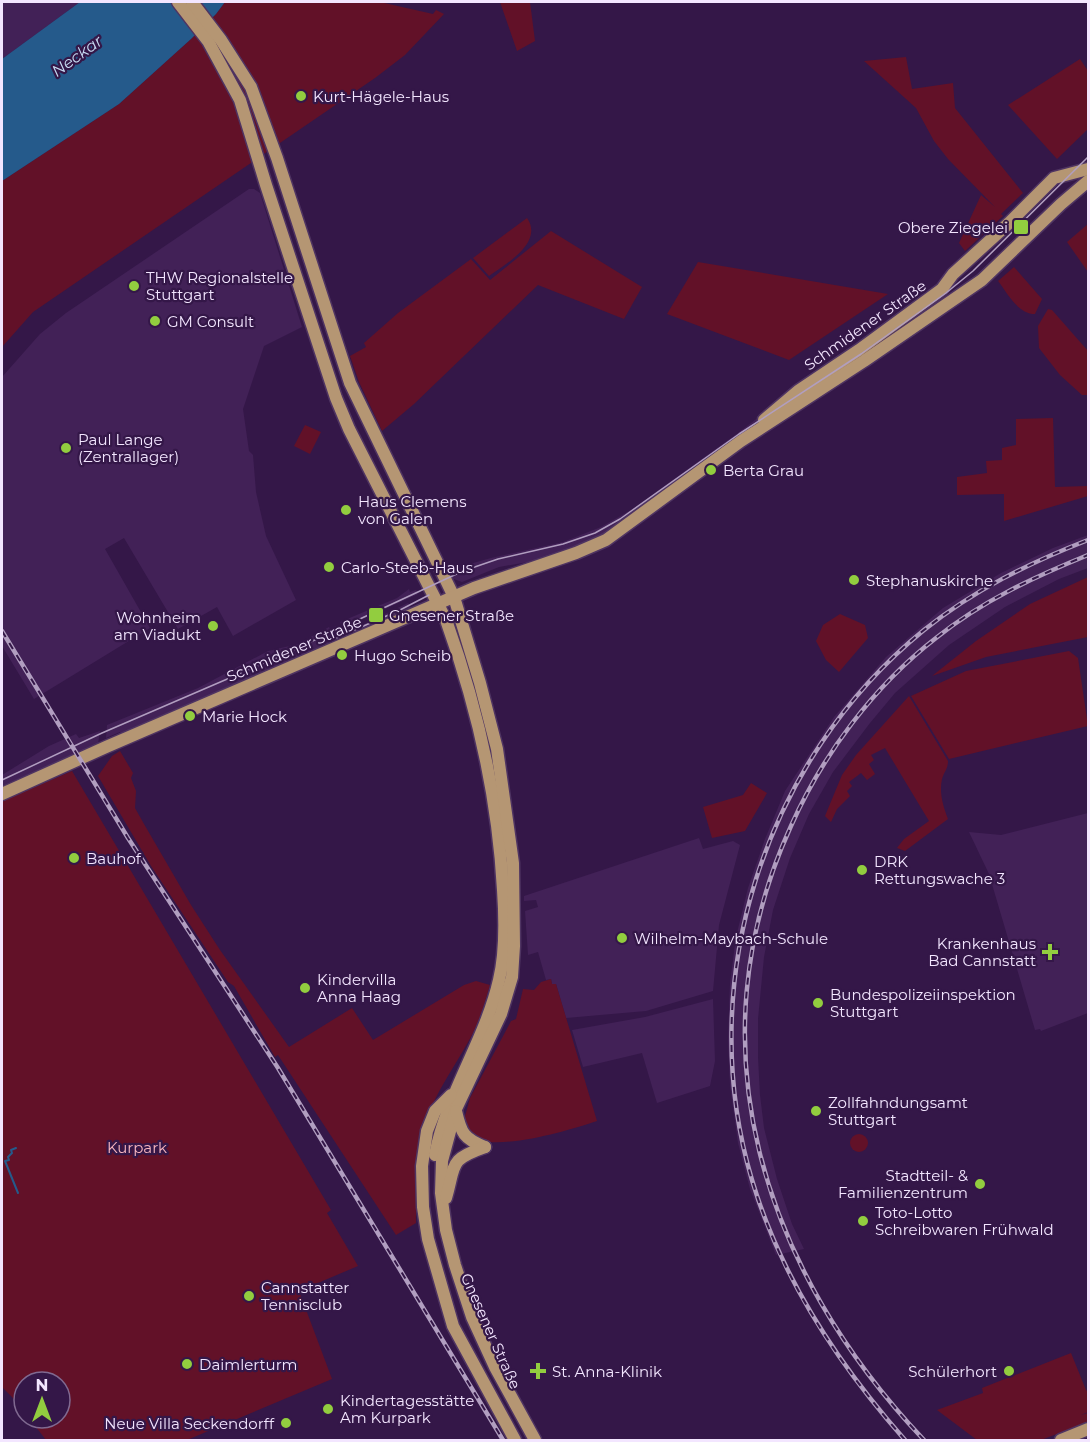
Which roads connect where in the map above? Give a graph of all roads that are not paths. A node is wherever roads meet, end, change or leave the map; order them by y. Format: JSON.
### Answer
{"nodes":[{"id":1,"x":178,"y":2,"type":"edge"},
{"id":2,"x":192,"y":2,"type":"edge"},
{"id":3,"x":217,"y":44,"type":"junction"},
{"id":4,"x":265,"y":124,"type":"junction"},
{"id":5,"x":250,"y":129,"type":"junction"},
{"id":6,"x":1089,"y":169,"type":"edge"},
{"id":7,"x":1089,"y":180,"type":"edge"},
{"id":8,"x":287,"y":191,"type":"junction"},
{"id":9,"x":270,"y":197,"type":"junction"},
{"id":10,"x":323,"y":303,"type":"junction"},
{"id":11,"x":307,"y":309,"type":"junction"},
{"id":12,"x":741,"y":441,"type":"junction"},
{"id":13,"x":408,"y":502,"type":"junction"},
{"id":14,"x":391,"y":511,"type":"junction"},
{"id":15,"x":454,"y":597,"type":"junction"},
{"id":16,"x":438,"y":604,"type":"junction"},
{"id":17,"x":4,"y":792,"type":"edge"},
{"id":18,"x":454,"y":1092,"type":"junction"},
{"id":19,"x":456,"y":1109,"type":"junction"},
{"id":20,"x":443,"y":1208,"type":"junction"},
{"id":21,"x":1089,"y":1430,"type":"edge"},
{"id":22,"x":515,"y":1440,"type":"edge"},
{"id":23,"x":526,"y":1440,"type":"edge"},
{"id":24,"x":535,"y":1440,"type":"edge"},
{"id":25,"x":1061,"y":1440,"type":"edge"}],
"edges":[{"from":1,"to":3,"type":"main road"},
{"from":2,"to":3,"type":"main road"},
{"from":3,"to":4,"type":"main road","name":"Gnesener Straße"},
{"from":3,"to":5,"type":"main road","name":"Gnesener Straße"},
{"from":4,"to":5,"type":"main road"},
{"from":4,"to":8,"type":"main road","name":"Gnesener Straße"},
{"from":5,"to":9,"type":"main road","name":"Gnesener Straße"},
{"from":6,"to":12,"type":"main road","name":"Schmidener Straße"},
{"from":7,"to":12,"type":"main road","name":"Schmidener Straße"},
{"from":8,"to":9,"type":"main road"},
{"from":8,"to":10,"type":"main road","name":"Gnesener Straße"},
{"from":9,"to":11,"type":"main road","name":"Gnesener Straße"},
{"from":10,"to":11,"type":"main road"},
{"from":10,"to":13,"type":"main road","name":"Gnesener Straße"},
{"from":11,"to":14,"type":"main road","name":"Gnesener Straße"},
{"from":12,"to":15,"type":"main road","name":"Schmidener Straße"},
{"from":13,"to":14,"type":"main road"},
{"from":13,"to":15,"type":"main road","name":"Gnesener Straße"},
{"from":14,"to":16,"type":"main road","name":"Gnesener Straße"},
{"from":15,"to":16,"type":"main road","name":"Schmidener Straße"},
{"from":15,"to":19,"type":"main road","name":"Gnesener Straße"},
{"from":16,"to":17,"type":"main road","name":"Schmidener Straße"},
{"from":16,"to":18,"type":"main road","name":"Gnesener Straße"},
{"from":18,"to":22,"type":"main road"},
{"from":18,"to":23,"type":"main road","name":"Gnesener Straße"},
{"from":19,"to":20,"type":"main road","name":"Gnesener Straße"},
{"from":19,"to":20,"type":"main road"},
{"from":20,"to":24,"type":"main road","name":"Gnesener Straße"},
{"from":21,"to":25,"type":"main road"}]}
